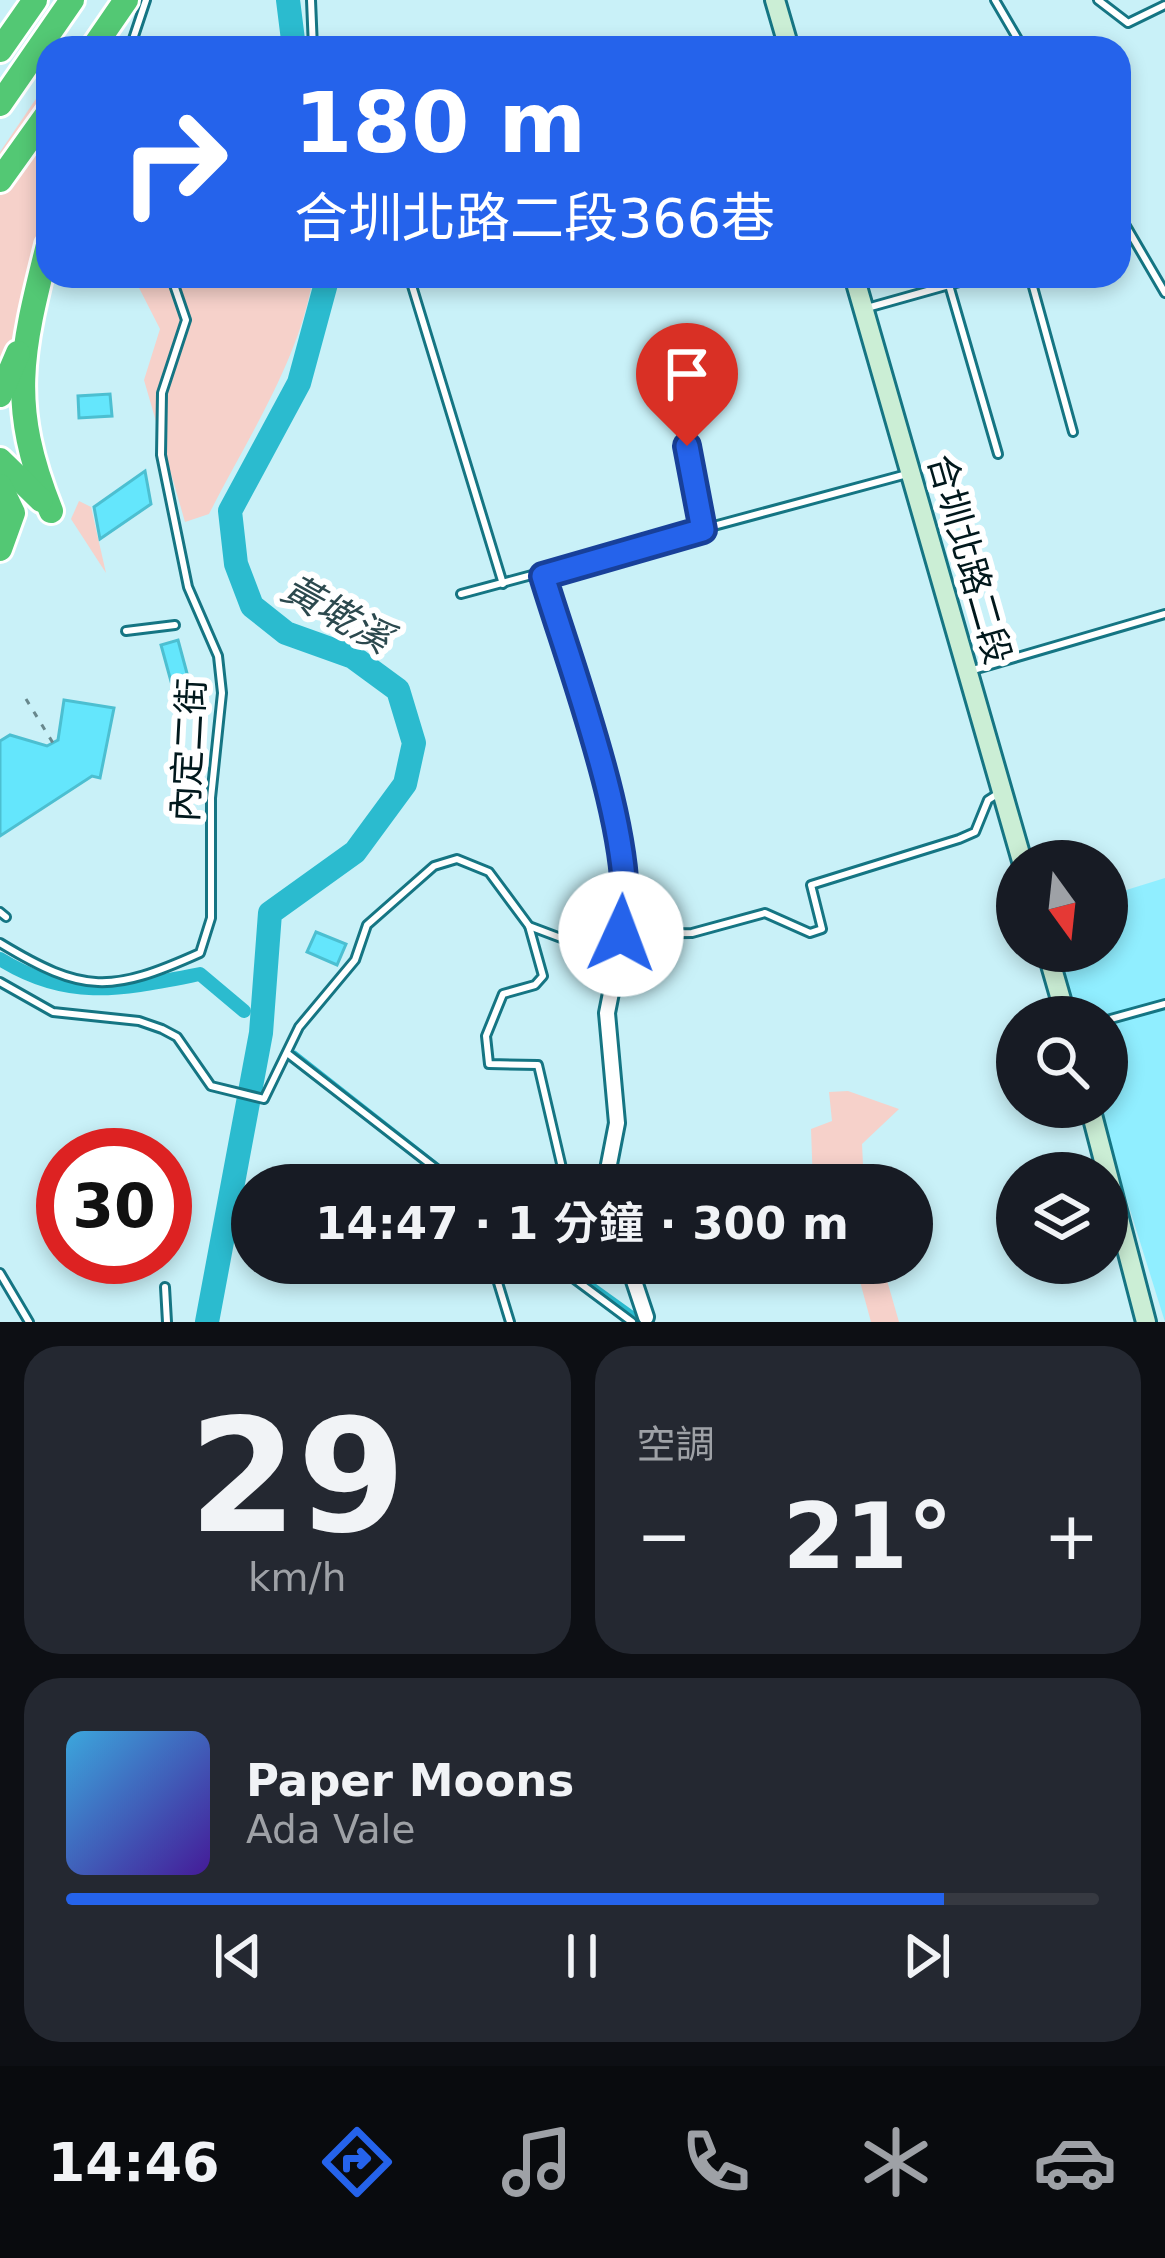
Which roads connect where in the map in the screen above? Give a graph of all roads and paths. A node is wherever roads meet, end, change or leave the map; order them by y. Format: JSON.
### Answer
{"nodes":[{"id":1,"x":35,"y":0,"type":"edge"},
{"id":2,"x":72,"y":0,"type":"edge"},
{"id":3,"x":127,"y":0,"type":"edge"},
{"id":4,"x":146,"y":0,"type":"edge"},
{"id":5,"x":311,"y":0,"type":"edge"},
{"id":6,"x":775,"y":0,"type":"edge"},
{"id":7,"x":1098,"y":0,"type":"edge"},
{"id":8,"x":998,"y":1,"type":"edge"},
{"id":9,"x":1165,"y":4,"type":"edge"},
{"id":10,"x":47,"y":36,"type":"edge"},
{"id":11,"x":102,"y":36,"type":"edge"},
{"id":12,"x":114,"y":36,"type":"edge"},
{"id":13,"x":134,"y":36,"type":"edge"},
{"id":14,"x":312,"y":36,"type":"edge"},
{"id":15,"x":786,"y":36,"type":"edge"},
{"id":16,"x":1016,"y":36,"type":"edge"},
{"id":17,"x":0,"y":50,"type":"edge"},
{"id":18,"x":36,"y":52,"type":"edge"},
{"id":19,"x":0,"y":104,"type":"edge"},
{"id":20,"x":36,"y":130,"type":"edge"},
{"id":21,"x":0,"y":180,"type":"edge"},
{"id":22,"x":1131,"y":235,"type":"edge"},
{"id":23,"x":37,"y":288,"type":"edge"},
{"id":24,"x":175,"y":288,"type":"edge"},
{"id":25,"x":413,"y":288,"type":"edge"},
{"id":26,"x":858,"y":288,"type":"edge"},
{"id":27,"x":938,"y":288,"type":"edge"},
{"id":28,"x":950,"y":288,"type":"edge"},
{"id":29,"x":1033,"y":288,"type":"edge"},
{"id":30,"x":1165,"y":293,"type":"edge"},
{"id":31,"x":864,"y":309,"type":"junction"},
{"id":32,"x":26,"y":333,"type":"junction"},
{"id":33,"x":692,"y":380,"type":"dead end"},
{"id":34,"x":0,"y":395,"type":"edge"},
{"id":35,"x":1073,"y":432,"type":"dead end"},
{"id":36,"x":998,"y":454,"type":"dead end"},
{"id":37,"x":0,"y":460,"type":"edge"},
{"id":38,"x":910,"y":472,"type":"junction"},
{"id":39,"x":0,"y":486,"type":"edge"},
{"id":40,"x":0,"y":511,"type":"edge"},
{"id":41,"x":703,"y":530,"type":"junction"},
{"id":42,"x":0,"y":548,"type":"edge"},
{"id":43,"x":543,"y":576,"type":"junction"},
{"id":44,"x":503,"y":584,"type":"junction"},
{"id":45,"x":460,"y":594,"type":"dead end"},
{"id":46,"x":1165,"y":614,"type":"edge"},
{"id":47,"x":175,"y":625,"type":"dead end"},
{"id":48,"x":126,"y":631,"type":"dead end"},
{"id":49,"x":969,"y":671,"type":"junction"},
{"id":50,"x":26,"y":699,"type":"dead end"},
{"id":51,"x":53,"y":743,"type":"dead end"},
{"id":52,"x":1002,"y":791,"type":"junction"},
{"id":53,"x":1016,"y":840,"type":"edge"},
{"id":54,"x":529,"y":926,"type":"junction"},
{"id":55,"x":621,"y":934,"type":"junction"},
{"id":56,"x":0,"y":944,"type":"edge"},
{"id":57,"x":617,"y":960,"type":"junction"},
{"id":58,"x":0,"y":982,"type":"edge"},
{"id":59,"x":1165,"y":1004,"type":"edge"},
{"id":60,"x":1128,"y":1014,"type":"edge"},
{"id":61,"x":287,"y":1053,"type":"junction"},
{"id":62,"x":1095,"y":1128,"type":"edge"},
{"id":63,"x":430,"y":1164,"type":"edge"},
{"id":64,"x":561,"y":1164,"type":"edge"},
{"id":65,"x":609,"y":1164,"type":"edge"},
{"id":66,"x":0,"y":1273,"type":"edge"},
{"id":67,"x":498,"y":1284,"type":"edge"},
{"id":68,"x":586,"y":1284,"type":"edge"},
{"id":69,"x":634,"y":1284,"type":"edge"},
{"id":70,"x":164,"y":1287,"type":"dead end"},
{"id":71,"x":644,"y":1321,"type":"edge"},
{"id":72,"x":29,"y":1322,"type":"edge"},
{"id":73,"x":167,"y":1322,"type":"edge"},
{"id":74,"x":510,"y":1322,"type":"edge"},
{"id":75,"x":1146,"y":1322,"type":"edge"}],
"edges":[{"from":1,"to":17,"type":"highway"},
{"from":2,"to":10,"type":"highway"},
{"from":3,"to":11,"type":"highway"},
{"from":3,"to":12,"type":"highway"},
{"from":4,"to":13,"type":"lane"},
{"from":5,"to":14,"type":"lane"},
{"from":6,"to":15,"type":"street"},
{"from":7,"to":9,"type":"lane"},
{"from":8,"to":16,"type":"lane"},
{"from":18,"to":19,"type":"highway"},
{"from":20,"to":21,"type":"highway"},
{"from":22,"to":30,"type":"lane"},
{"from":23,"to":32,"type":"highway"},
{"from":24,"to":56,"type":"lane","name":"內定二街"},
{"from":25,"to":44,"type":"lane"},
{"from":26,"to":31,"type":"street","name":"合圳北路二段"},
{"from":27,"to":31,"type":"lane"},
{"from":28,"to":36,"type":"lane"},
{"from":29,"to":35,"type":"lane"},
{"from":31,"to":38,"type":"street","name":"合圳北路二段"},
{"from":32,"to":34,"type":"highway"},
{"from":32,"to":37,"type":"highway"},
{"from":33,"to":41,"type":"lane"},
{"from":38,"to":41,"type":"lane"},
{"from":38,"to":49,"type":"street","name":"合圳北路二段"},
{"from":39,"to":42,"type":"highway"},
{"from":40,"to":42,"type":"highway"},
{"from":41,"to":43,"type":"lane"},
{"from":43,"to":44,"type":"lane"},
{"from":43,"to":55,"type":"street"},
{"from":44,"to":45,"type":"lane"},
{"from":46,"to":49,"type":"lane"},
{"from":47,"to":48,"type":"lane"},
{"from":49,"to":52,"type":"street","name":"合圳北路二段"},
{"from":50,"to":51,"type":"path"},
{"from":52,"to":53,"type":"street","name":"合圳北路二段"},
{"from":52,"to":55,"type":"lane"},
{"from":54,"to":57,"type":"lane"},
{"from":54,"to":61,"type":"lane"},
{"from":54,"to":64,"type":"lane"},
{"from":55,"to":57,"type":"street"},
{"from":57,"to":65,"type":"street"},
{"from":58,"to":61,"type":"lane"},
{"from":59,"to":60,"type":"lane"},
{"from":61,"to":63,"type":"lane"},
{"from":62,"to":75,"type":"street"},
{"from":66,"to":72,"type":"lane"},
{"from":67,"to":74,"type":"lane"},
{"from":68,"to":71,"type":"lane"},
{"from":69,"to":71,"type":"street"},
{"from":70,"to":73,"type":"lane"}]}
